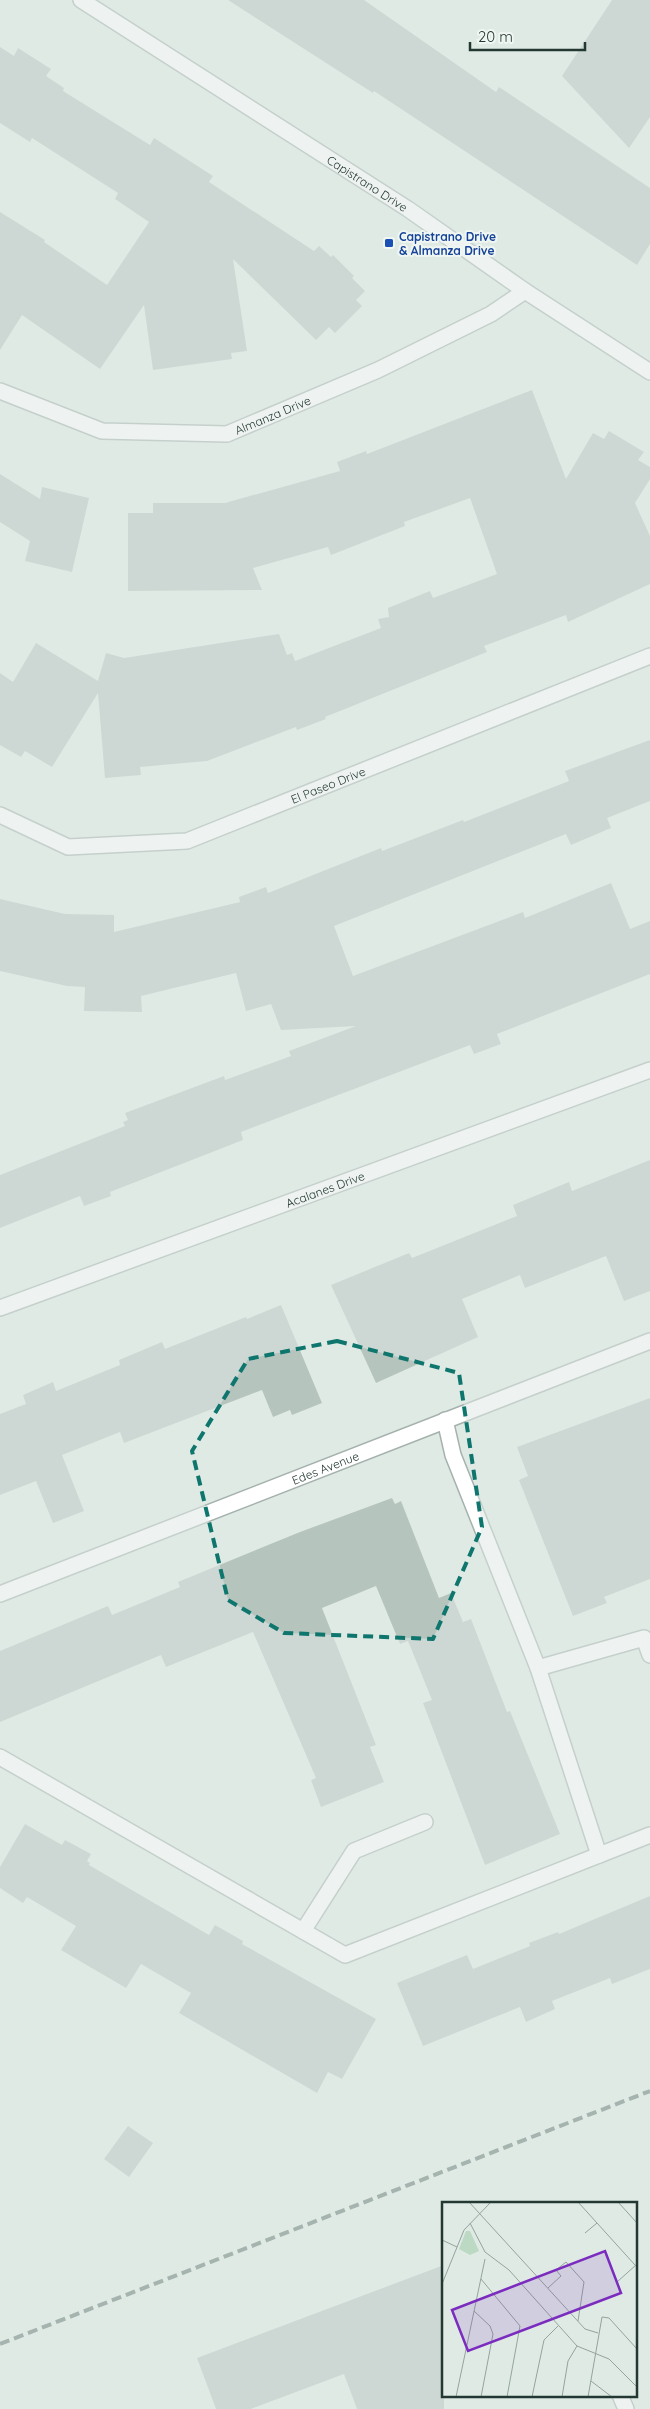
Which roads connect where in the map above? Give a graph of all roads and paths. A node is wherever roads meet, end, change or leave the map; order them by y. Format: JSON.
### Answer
{"nodes":[{"id":1,"x":81,"y":0,"type":"edge"},
{"id":2,"x":525,"y":291,"type":"junction"},
{"id":3,"x":650,"y":372,"type":"edge"},
{"id":4,"x":0,"y":391,"type":"edge"},
{"id":5,"x":650,"y":656,"type":"edge"},
{"id":6,"x":0,"y":815,"type":"edge"},
{"id":7,"x":650,"y":1070,"type":"edge"},
{"id":8,"x":0,"y":1308,"type":"edge"},
{"id":9,"x":650,"y":1340,"type":"edge"},
{"id":10,"x":446,"y":1420,"type":"junction"},
{"id":11,"x":0,"y":1594,"type":"edge"},
{"id":12,"x":650,"y":1655,"type":"edge"},
{"id":13,"x":538,"y":1668,"type":"junction"},
{"id":14,"x":0,"y":1757,"type":"edge"},
{"id":15,"x":425,"y":1822,"type":"dead end"},
{"id":16,"x":650,"y":1835,"type":"edge"},
{"id":17,"x":599,"y":1855,"type":"junction"},
{"id":18,"x":303,"y":1931,"type":"junction"},
{"id":19,"x":620,"y":2396,"type":"edge"},
{"id":20,"x":626,"y":2409,"type":"edge"}],
"edges":[{"from":1,"to":2,"type":"street","name":"Capistrano Drive"},
{"from":2,"to":3,"type":"street","name":"Capistrano Drive"},
{"from":2,"to":4,"type":"street","name":"Almanza Drive"},
{"from":5,"to":6,"type":"street","name":"El Paseo Drive"},
{"from":7,"to":8,"type":"street","name":"Acalanes Drive"},
{"from":9,"to":10,"type":"street","name":"Edes Avenue"},
{"from":10,"to":11,"type":"street","name":"Edes Avenue"},
{"from":10,"to":13,"type":"street"},
{"from":12,"to":13,"type":"street"},
{"from":13,"to":17,"type":"street"},
{"from":14,"to":18,"type":"street"},
{"from":15,"to":18,"type":"street"},
{"from":16,"to":17,"type":"street"},
{"from":17,"to":18,"type":"street"},
{"from":19,"to":20,"type":"street"}]}
